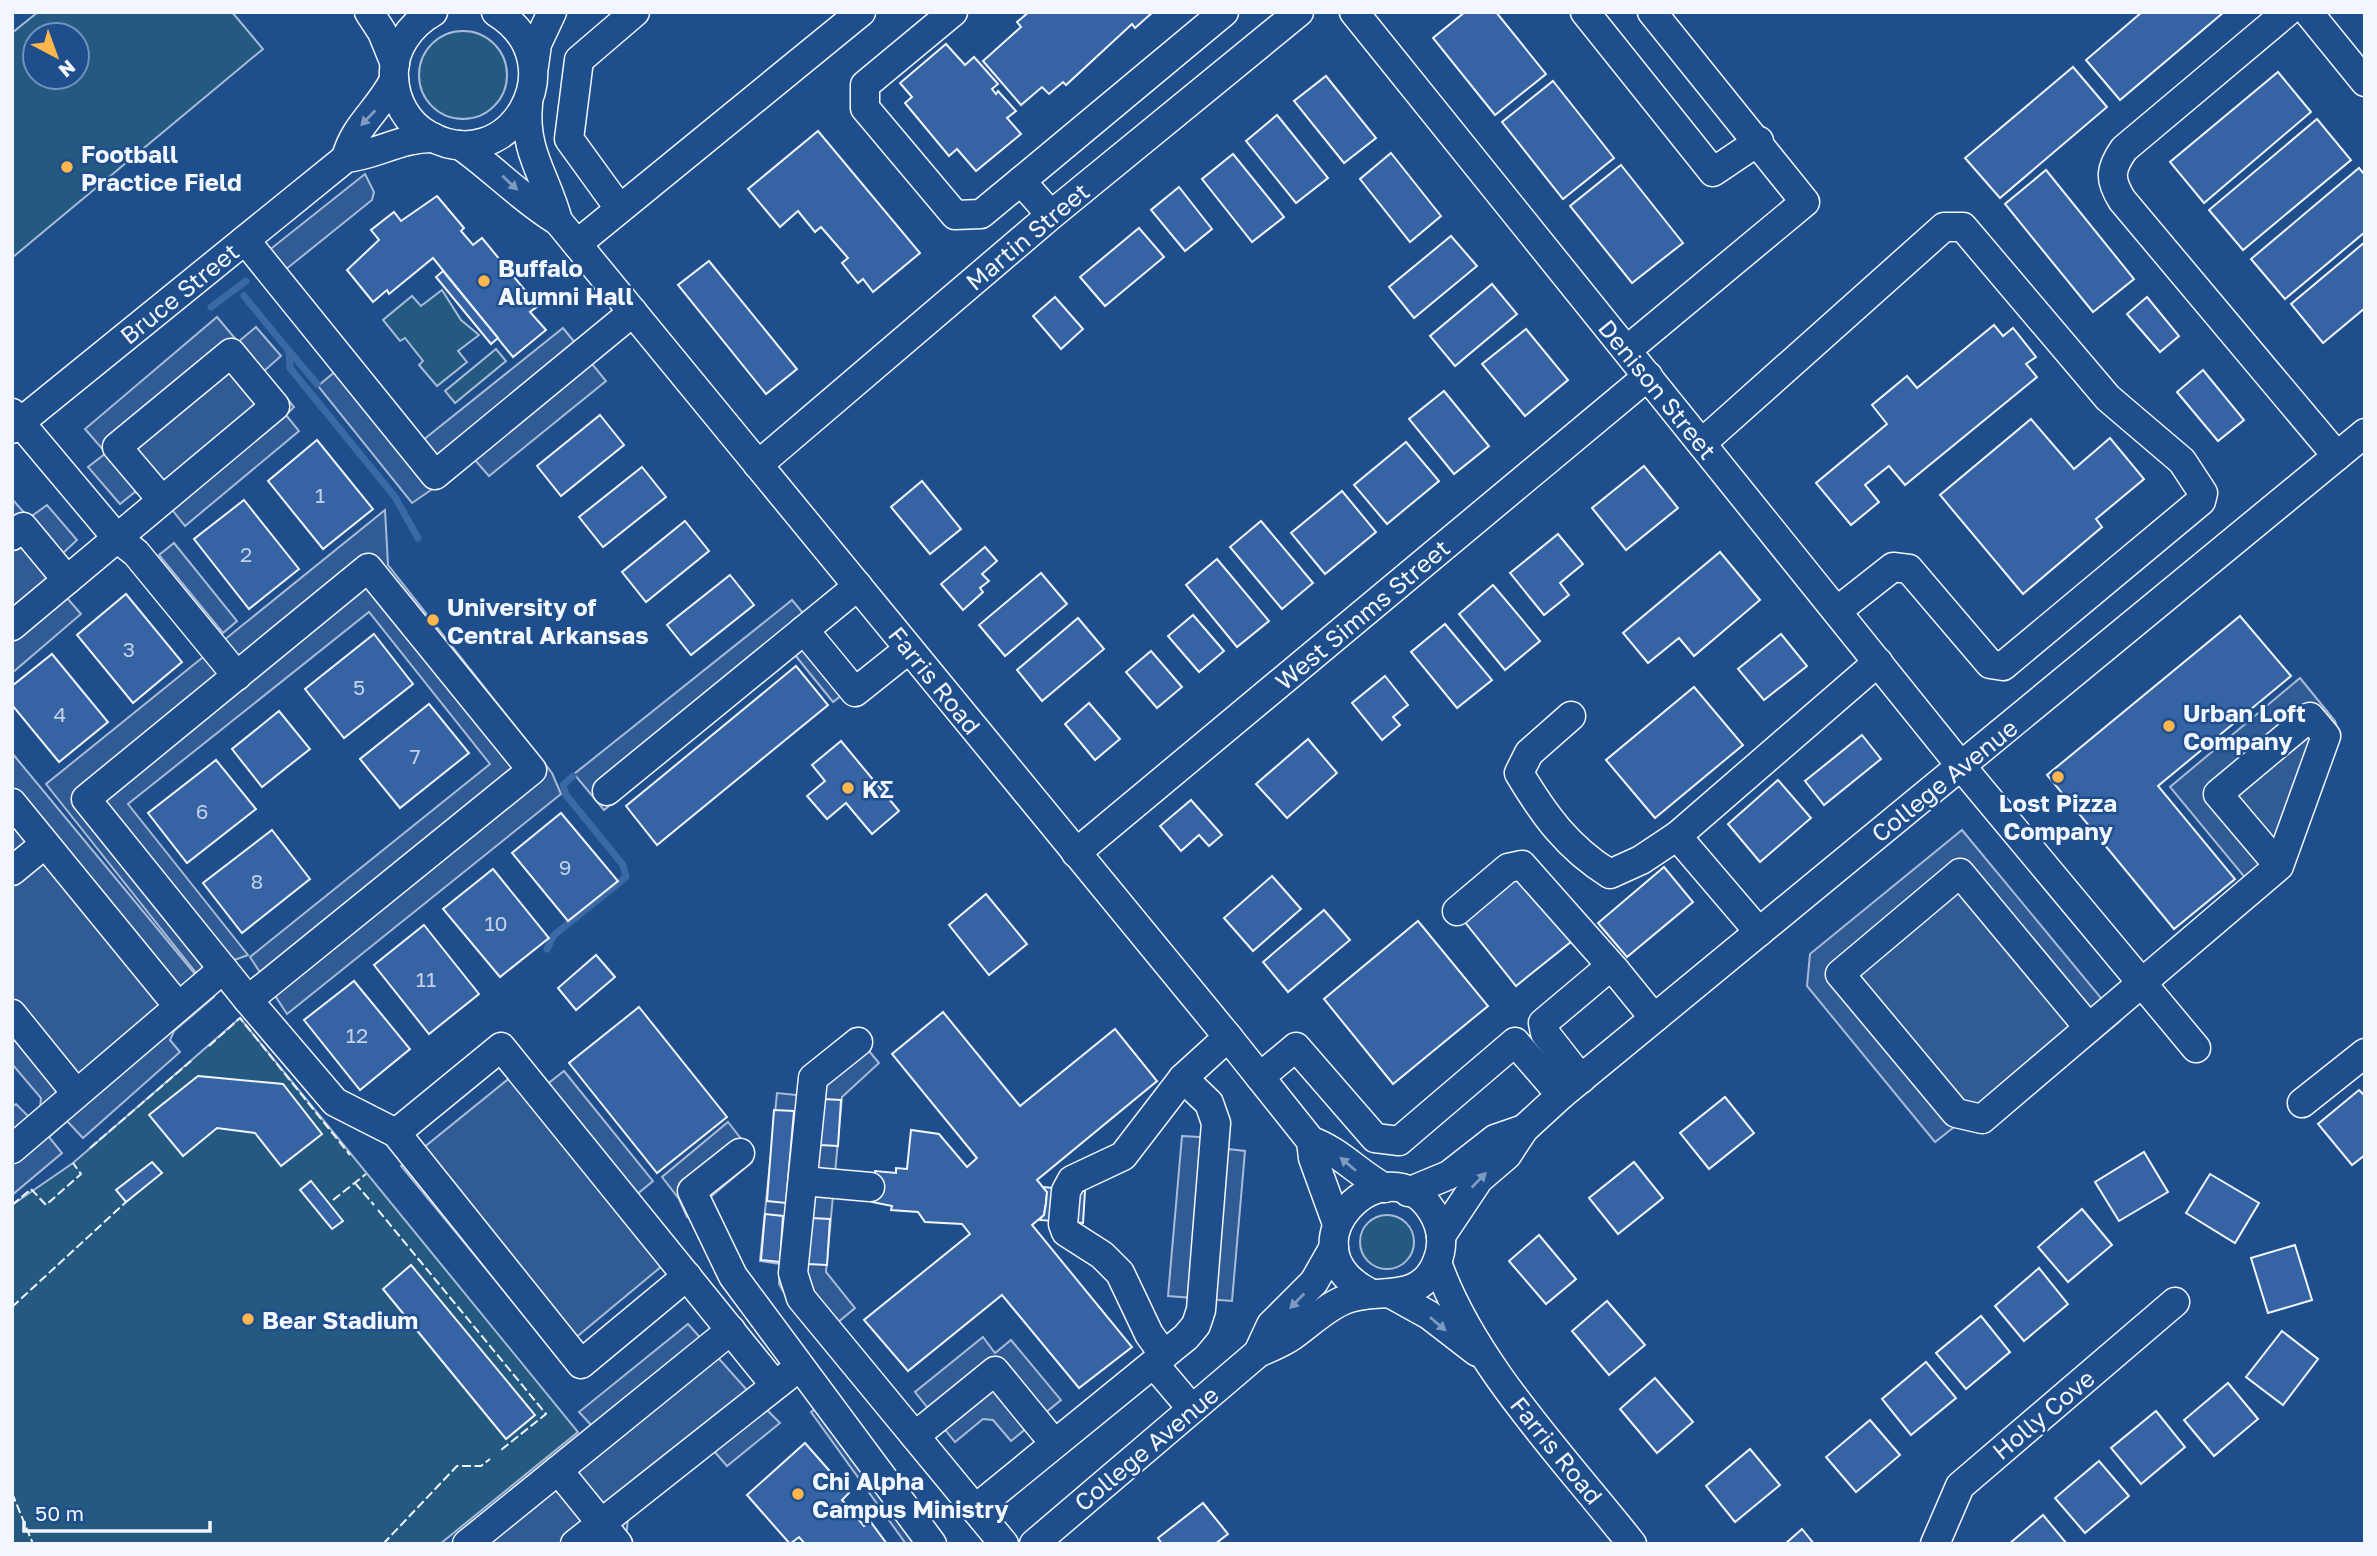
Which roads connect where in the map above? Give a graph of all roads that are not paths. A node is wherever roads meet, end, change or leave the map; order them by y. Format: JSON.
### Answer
{"nodes":[{"id":1,"x":369,"y":12,"type":"edge"},
{"id":2,"x":433,"y":12,"type":"edge"},
{"id":3,"x":496,"y":12,"type":"edge"},
{"id":4,"x":552,"y":12,"type":"edge"},
{"id":5,"x":635,"y":12,"type":"edge"},
{"id":6,"x":861,"y":12,"type":"edge"},
{"id":7,"x":953,"y":12,"type":"edge"},
{"id":8,"x":1224,"y":12,"type":"edge"},
{"id":9,"x":1299,"y":12,"type":"edge"},
{"id":10,"x":1354,"y":12,"type":"edge"},
{"id":11,"x":1585,"y":12,"type":"edge"},
{"id":12,"x":1652,"y":12,"type":"edge"},
{"id":13,"x":2287,"y":12,"type":"edge"},
{"id":14,"x":2308,"y":12,"type":"edge"},
{"id":15,"x":2359,"y":64,"type":"edge"},
{"id":16,"x":534,"y":65,"type":"junction"},
{"id":17,"x":394,"y":72,"type":"junction"},
{"id":18,"x":528,"y":104,"type":"junction"},
{"id":19,"x":447,"y":141,"type":"junction"},
{"id":20,"x":1759,"y":141,"type":"junction"},
{"id":21,"x":346,"y":158,"type":"junction"},
{"id":22,"x":1021,"y":181,"type":"junction"},
{"id":23,"x":619,"y":208,"type":"junction"},
{"id":24,"x":1051,"y":215,"type":"junction"},
{"id":25,"x":558,"y":221,"type":"junction"},
{"id":26,"x":245,"y":240,"type":"junction"},
{"id":27,"x":577,"y":244,"type":"junction"},
{"id":28,"x":633,"y":312,"type":"junction"},
{"id":29,"x":1627,"y":350,"type":"junction"},
{"id":30,"x":1648,"y":376,"type":"junction"},
{"id":31,"x":15,"y":421,"type":"edge"},
{"id":32,"x":2365,"y":433,"type":"edge"},
{"id":33,"x":1702,"y":443,"type":"junction"},
{"id":34,"x":2337,"y":456,"type":"junction"},
{"id":35,"x":758,"y":465,"type":"junction"},
{"id":36,"x":162,"y":500,"type":"junction"},
{"id":37,"x":12,"y":536,"type":"edge"},
{"id":38,"x":117,"y":538,"type":"junction"},
{"id":39,"x":67,"y":580,"type":"junction"},
{"id":40,"x":858,"y":586,"type":"junction"},
{"id":41,"x":1837,"y":611,"type":"junction"},
{"id":42,"x":12,"y":626,"type":"edge"},
{"id":43,"x":804,"y":631,"type":"junction"},
{"id":44,"x":909,"y":649,"type":"junction"},
{"id":45,"x":1878,"y":662,"type":"junction"},
{"id":46,"x":237,"y":676,"type":"junction"},
{"id":47,"x":1572,"y":716,"type":"dead end"},
{"id":48,"x":1961,"y":766,"type":"junction"},
{"id":49,"x":607,"y":792,"type":"dead end"},
{"id":50,"x":12,"y":803,"type":"edge"},
{"id":51,"x":1677,"y":836,"type":"junction"},
{"id":52,"x":46,"y":844,"type":"junction"},
{"id":53,"x":1076,"y":853,"type":"junction"},
{"id":54,"x":2279,"y":866,"type":"junction"},
{"id":55,"x":12,"y":871,"type":"edge"},
{"id":56,"x":1457,"y":911,"type":"dead end"},
{"id":57,"x":1759,"y":932,"type":"junction"},
{"id":58,"x":223,"y":969,"type":"junction"},
{"id":59,"x":1615,"y":970,"type":"junction"},
{"id":60,"x":2142,"y":983,"type":"junction"},
{"id":61,"x":248,"y":1000,"type":"junction"},
{"id":62,"x":178,"y":1006,"type":"junction"},
{"id":63,"x":12,"y":1014,"type":"edge"},
{"id":64,"x":1654,"y":1018,"type":"junction"},
{"id":65,"x":2089,"y":1028,"type":"junction"},
{"id":66,"x":1228,"y":1037,"type":"junction"},
{"id":67,"x":858,"y":1042,"type":"dead end"},
{"id":68,"x":2196,"y":1048,"type":"dead end"},
{"id":69,"x":2364,"y":1056,"type":"edge"},
{"id":70,"x":1260,"y":1077,"type":"junction"},
{"id":71,"x":1183,"y":1078,"type":"junction"},
{"id":72,"x":1571,"y":1087,"type":"junction"},
{"id":73,"x":76,"y":1093,"type":"junction"},
{"id":74,"x":2302,"y":1103,"type":"dead end"},
{"id":75,"x":1524,"y":1129,"type":"junction"},
{"id":76,"x":396,"y":1133,"type":"junction"},
{"id":77,"x":1311,"y":1141,"type":"junction"},
{"id":78,"x":12,"y":1149,"type":"edge"},
{"id":79,"x":740,"y":1153,"type":"dead end"},
{"id":80,"x":803,"y":1181,"type":"junction"},
{"id":81,"x":870,"y":1187,"type":"dead end"},
{"id":82,"x":1396,"y":1190,"type":"junction"},
{"id":83,"x":1335,"y":1236,"type":"junction"},
{"id":84,"x":1439,"y":1249,"type":"junction"},
{"id":85,"x":687,"y":1276,"type":"junction"},
{"id":86,"x":1381,"y":1294,"type":"junction"},
{"id":87,"x":2175,"y":1302,"type":"dead end"},
{"id":88,"x":731,"y":1331,"type":"junction"},
{"id":89,"x":1258,"y":1353,"type":"junction"},
{"id":90,"x":1482,"y":1355,"type":"junction"},
{"id":91,"x":1159,"y":1359,"type":"junction"},
{"id":92,"x":801,"y":1367,"type":"junction"},
{"id":93,"x":774,"y":1384,"type":"junction"},
{"id":94,"x":1192,"y":1409,"type":"junction"},
{"id":95,"x":915,"y":1436,"type":"junction"},
{"id":96,"x":1054,"y":1443,"type":"junction"},
{"id":97,"x":558,"y":1470,"type":"junction"},
{"id":98,"x":975,"y":1509,"type":"junction"},
{"id":99,"x":610,"y":1533,"type":"edge"},
{"id":100,"x":467,"y":1544,"type":"edge"},
{"id":101,"x":575,"y":1544,"type":"edge"},
{"id":102,"x":932,"y":1544,"type":"edge"},
{"id":103,"x":1004,"y":1544,"type":"edge"},
{"id":104,"x":1034,"y":1544,"type":"edge"},
{"id":105,"x":1632,"y":1544,"type":"edge"},
{"id":106,"x":1935,"y":1544,"type":"edge"}],
"edges":[{"from":1,"to":17,"type":"street"},
{"from":2,"to":17,"type":"street","name":"Bruce Street"},
{"from":3,"to":16,"type":"street"},
{"from":4,"to":16,"type":"street"},
{"from":5,"to":23,"type":"street"},
{"from":6,"to":23,"type":"street"},
{"from":7,"to":22,"type":"street"},
{"from":8,"to":22,"type":"street"},
{"from":9,"to":24,"type":"street","name":"Martin Street"},
{"from":10,"to":29,"type":"street","name":"Denison Street"},
{"from":11,"to":20,"type":"street"},
{"from":12,"to":20,"type":"street"},
{"from":13,"to":34,"type":"street"},
{"from":14,"to":15,"type":"street"},
{"from":16,"to":18,"type":"street","name":"Farris Road"},
{"from":17,"to":19,"type":"street","name":"Farris Road"},
{"from":17,"to":21,"type":"street","name":"Bruce Street","one_way":true},
{"from":18,"to":19,"type":"street","name":"Bruce Street"},
{"from":18,"to":25,"type":"street","name":"Farris Road"},
{"from":19,"to":21,"type":"street","name":"Bruce Street"},
{"from":19,"to":25,"type":"street","name":"Farris Road","one_way":true},
{"from":20,"to":29,"type":"street"},
{"from":21,"to":26,"type":"street","name":"Bruce Street"},
{"from":22,"to":24,"type":"street"},
{"from":23,"to":27,"type":"street"},
{"from":24,"to":35,"type":"street","name":"Martin Street"},
{"from":25,"to":27,"type":"street","name":"Farris Road"},
{"from":26,"to":28,"type":"street"},
{"from":26,"to":31,"type":"street","name":"Bruce Street"},
{"from":27,"to":28,"type":"street","name":"Farris Road"},
{"from":28,"to":35,"type":"street","name":"Farris Road"},
{"from":29,"to":30,"type":"street","name":"Denison Street"},
{"from":30,"to":33,"type":"street","name":"Denison Street"},
{"from":30,"to":53,"type":"street","name":"West Simms Street"},
{"from":31,"to":38,"type":"street"},
{"from":32,"to":34,"type":"street","name":"College Avenue"},
{"from":33,"to":41,"type":"street","name":"Denison Street"},
{"from":33,"to":41,"type":"street"},
{"from":34,"to":48,"type":"street","name":"College Avenue"},
{"from":35,"to":40,"type":"street","name":"Farris Road"},
{"from":36,"to":36,"type":"street"},
{"from":36,"to":38,"type":"street"},
{"from":37,"to":39,"type":"street"},
{"from":38,"to":39,"type":"street"},
{"from":38,"to":46,"type":"street"},
{"from":39,"to":42,"type":"street"},
{"from":40,"to":43,"type":"street"},
{"from":40,"to":44,"type":"street","name":"Farris Road"},
{"from":41,"to":45,"type":"street","name":"Denison Street"},
{"from":43,"to":44,"type":"street"},
{"from":43,"to":49,"type":"street"},
{"from":44,"to":53,"type":"street","name":"Farris Road"},
{"from":45,"to":48,"type":"street","name":"Denison Street"},
{"from":45,"to":51,"type":"street"},
{"from":46,"to":58,"type":"street"},
{"from":46,"to":61,"type":"street"},
{"from":47,"to":51,"type":"street"},
{"from":48,"to":57,"type":"street","name":"College Avenue"},
{"from":48,"to":60,"type":"street","name":"Denison Street"},
{"from":50,"to":52,"type":"street"},
{"from":51,"to":57,"type":"street"},
{"from":52,"to":55,"type":"street"},
{"from":52,"to":62,"type":"street"},
{"from":53,"to":66,"type":"street","name":"Farris Road"},
{"from":54,"to":54,"type":"street"},
{"from":54,"to":60,"type":"street"},
{"from":56,"to":59,"type":"street"},
{"from":57,"to":64,"type":"street","name":"College Avenue"},
{"from":58,"to":61,"type":"street"},
{"from":58,"to":62,"type":"street"},
{"from":59,"to":64,"type":"street"},
{"from":59,"to":72,"type":"street"},
{"from":60,"to":65,"type":"street"},
{"from":60,"to":68,"type":"street","name":"Denison Street"},
{"from":61,"to":76,"type":"street"},
{"from":62,"to":73,"type":"street"},
{"from":63,"to":73,"type":"street"},
{"from":64,"to":72,"type":"street","name":"College Avenue"},
{"from":65,"to":65,"type":"street"},
{"from":66,"to":70,"type":"street","name":"Farris Road"},
{"from":66,"to":71,"type":"street"},
{"from":67,"to":80,"type":"street"},
{"from":69,"to":74,"type":"street"},
{"from":70,"to":72,"type":"street"},
{"from":70,"to":77,"type":"street","name":"Farris Road"},
{"from":71,"to":91,"type":"street"},
{"from":71,"to":91,"type":"street"},
{"from":72,"to":75,"type":"street","name":"College Avenue"},
{"from":73,"to":78,"type":"street"},
{"from":75,"to":82,"type":"street","name":"College Avenue"},
{"from":84,"to":75,"type":"street","name":"College Avenue","one_way":true},
{"from":76,"to":85,"type":"street"},
{"from":76,"to":85,"type":"street"},
{"from":82,"to":77,"type":"street","name":"Farris Road","one_way":true},
{"from":77,"to":83,"type":"street","name":"Farris Road"},
{"from":79,"to":92,"type":"street"},
{"from":80,"to":81,"type":"street"},
{"from":80,"to":95,"type":"street"},
{"from":82,"to":83,"type":"street"},
{"from":82,"to":84,"type":"street"},
{"from":83,"to":86,"type":"street"},
{"from":83,"to":89,"type":"street","name":"College Avenue","one_way":true},
{"from":84,"to":86,"type":"street"},
{"from":84,"to":90,"type":"street","name":"Farris Road"},
{"from":85,"to":88,"type":"street"},
{"from":86,"to":89,"type":"street","name":"College Avenue"},
{"from":86,"to":90,"type":"street","name":"Farris Road","one_way":true},
{"from":87,"to":106,"type":"street","name":"Holly Cove"},
{"from":88,"to":93,"type":"street"},
{"from":88,"to":97,"type":"street"},
{"from":89,"to":94,"type":"street","name":"College Avenue"},
{"from":90,"to":105,"type":"street","name":"Farris Road"},
{"from":91,"to":94,"type":"street"},
{"from":91,"to":96,"type":"street"},
{"from":92,"to":93,"type":"street"},
{"from":92,"to":102,"type":"street"},
{"from":93,"to":99,"type":"street"},
{"from":94,"to":104,"type":"street","name":"College Avenue"},
{"from":95,"to":96,"type":"street"},
{"from":95,"to":98,"type":"street"},
{"from":96,"to":98,"type":"street"},
{"from":97,"to":99,"type":"street"},
{"from":97,"to":100,"type":"street"},
{"from":98,"to":103,"type":"street"},
{"from":99,"to":101,"type":"street"}]}
